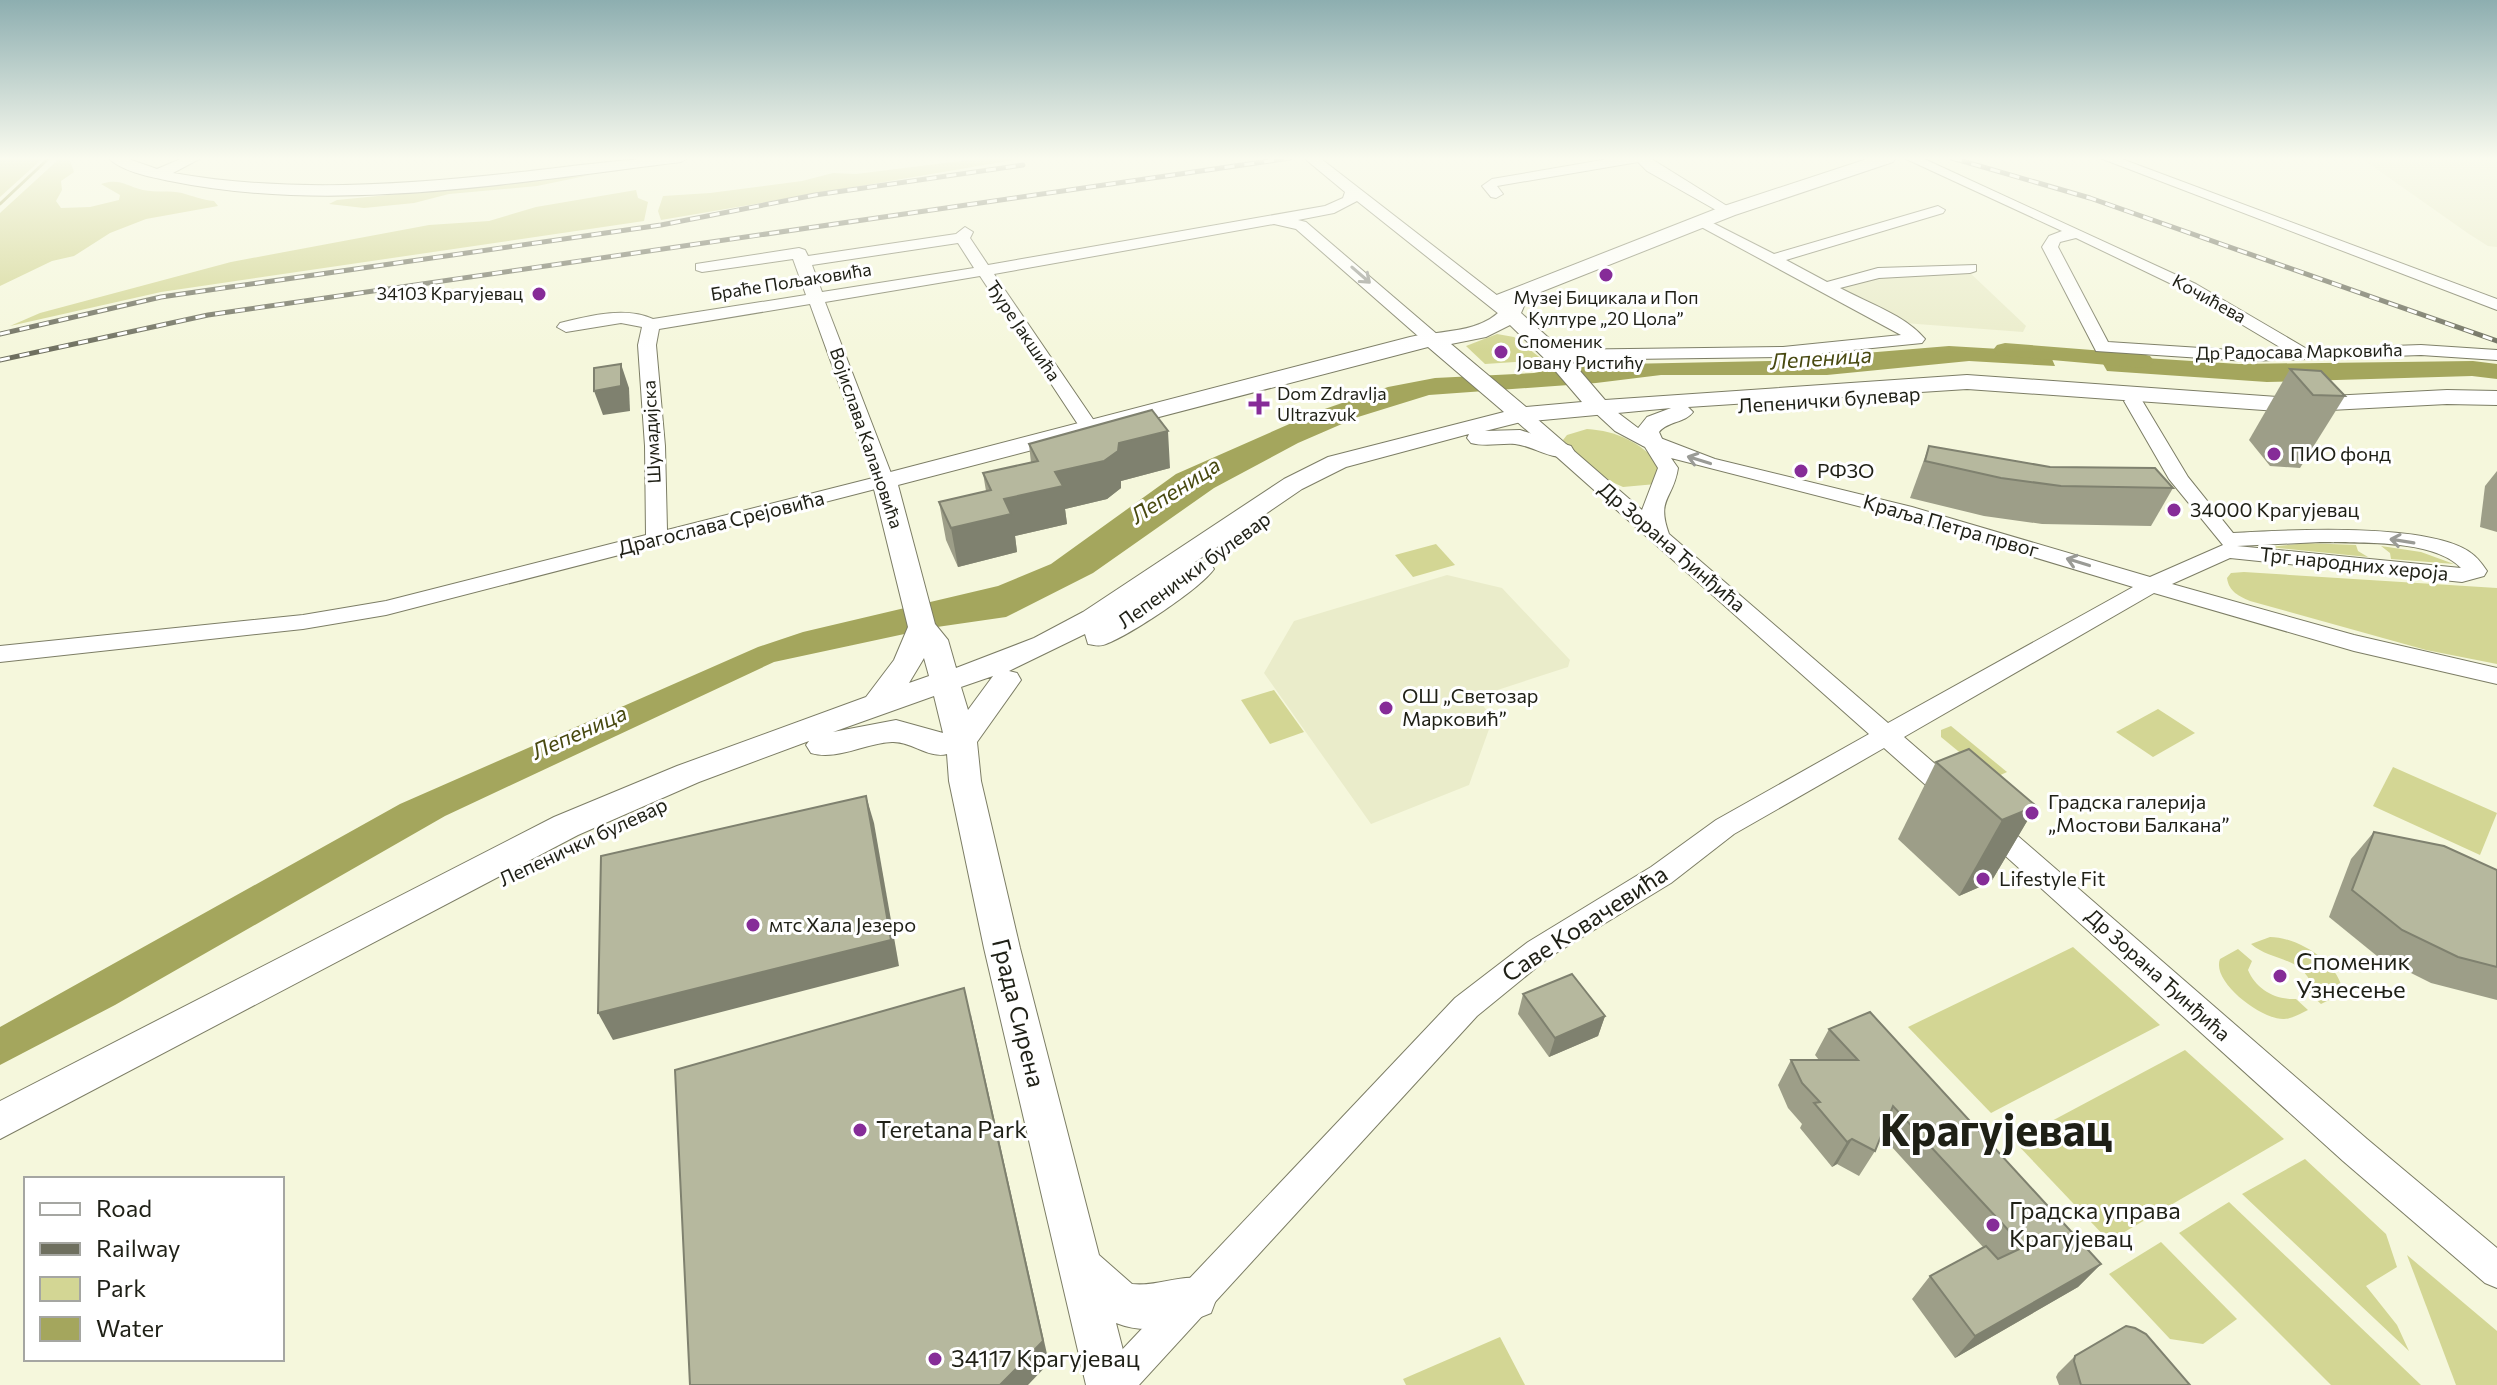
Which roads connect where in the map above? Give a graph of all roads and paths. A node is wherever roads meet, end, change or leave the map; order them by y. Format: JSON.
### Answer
{"nodes":[{"id":1,"x":1260,"y":223,"type":"edge"},
{"id":2,"x":1311,"y":223,"type":"edge"},
{"id":3,"x":1392,"y":223,"type":"edge"},
{"id":4,"x":1698,"y":223,"type":"edge"},
{"id":5,"x":1701,"y":223,"type":"edge"},
{"id":6,"x":1896,"y":223,"type":"edge"},
{"id":7,"x":2056,"y":223,"type":"edge"},
{"id":8,"x":2278,"y":223,"type":"edge"},
{"id":9,"x":2068,"y":228,"type":"junction"},
{"id":10,"x":800,"y":257,"type":"junction"},
{"id":11,"x":1771,"y":260,"type":"junction"},
{"id":12,"x":702,"y":267,"type":"dead end"},
{"id":13,"x":1970,"y":268,"type":"dead end"},
{"id":14,"x":984,"y":271,"type":"junction"},
{"id":15,"x":1826,"y":287,"type":"junction"},
{"id":16,"x":816,"y":299,"type":"junction"},
{"id":17,"x":2497,"y":305,"type":"edge"},
{"id":18,"x":1503,"y":314,"type":"junction"},
{"id":19,"x":651,"y":325,"type":"junction"},
{"id":20,"x":566,"y":327,"type":"dead end"},
{"id":21,"x":1432,"y":339,"type":"junction"},
{"id":22,"x":2303,"y":354,"type":"junction"},
{"id":23,"x":2497,"y":355,"type":"edge"},
{"id":24,"x":1556,"y":358,"type":"junction"},
{"id":25,"x":2497,"y":398,"type":"edge"},
{"id":26,"x":2133,"y":401,"type":"junction"},
{"id":27,"x":2291,"y":405,"type":"junction"},
{"id":28,"x":1598,"y":407,"type":"junction"},
{"id":29,"x":1681,"y":412,"type":"junction"},
{"id":30,"x":1518,"y":413,"type":"junction"},
{"id":31,"x":1090,"y":428,"type":"junction"},
{"id":32,"x":1457,"y":439,"type":"junction"},
{"id":33,"x":1651,"y":441,"type":"junction"},
{"id":34,"x":1562,"y":451,"type":"junction"},
{"id":35,"x":884,"y":481,"type":"junction"},
{"id":36,"x":1600,"y":485,"type":"junction"},
{"id":37,"x":1665,"y":485,"type":"junction"},
{"id":38,"x":1659,"y":534,"type":"junction"},
{"id":39,"x":657,"y":539,"type":"junction"},
{"id":40,"x":2227,"y":545,"type":"junction"},
{"id":41,"x":2196,"y":565,"type":"junction"},
{"id":42,"x":2152,"y":585,"type":"junction"},
{"id":43,"x":2242,"y":613,"type":"junction"},
{"id":44,"x":924,"y":636,"type":"junction"},
{"id":45,"x":1044,"y":645,"type":"junction"},
{"id":46,"x":0,"y":654,"type":"edge"},
{"id":47,"x":2428,"y":662,"type":"junction"},
{"id":48,"x":2497,"y":676,"type":"edge"},
{"id":49,"x":1006,"y":680,"type":"junction"},
{"id":50,"x":2497,"y":693,"type":"edge"},
{"id":51,"x":937,"y":695,"type":"junction"},
{"id":52,"x":877,"y":704,"type":"junction"},
{"id":53,"x":1887,"y":734,"type":"junction"},
{"id":54,"x":951,"y":743,"type":"junction"},
{"id":55,"x":822,"y":745,"type":"junction"},
{"id":56,"x":0,"y":1121,"type":"edge"},
{"id":57,"x":0,"y":1141,"type":"edge"},
{"id":58,"x":1080,"y":1266,"type":"junction"},
{"id":59,"x":2497,"y":1271,"type":"edge"},
{"id":60,"x":1195,"y":1297,"type":"junction"},
{"id":61,"x":1112,"y":1385,"type":"edge"}],
"edges":[{"from":1,"to":14,"type":"street","name":"Браће Пољаковића"},
{"from":2,"to":21,"type":"street","one_way":true},
{"from":3,"to":18,"type":"street"},
{"from":4,"to":18,"type":"main road","name":"Драгослава Срејовића"},
{"from":5,"to":11,"type":"street"},
{"from":6,"to":11,"type":"street"},
{"from":7,"to":9,"type":"street","name":"Кочићева"},
{"from":8,"to":17,"type":"street"},
{"from":9,"to":22,"type":"street","name":"Кочићева"},
{"from":9,"to":22,"type":"street","name":"Др Радосава Марковића"},
{"from":10,"to":12,"type":"street"},
{"from":10,"to":14,"type":"street","name":"Ђуре Јакшића"},
{"from":10,"to":16,"type":"street","name":"Војислава Калановића"},
{"from":11,"to":15,"type":"street"},
{"from":13,"to":15,"type":"street"},
{"from":14,"to":16,"type":"street","name":"Браће Пољаковића"},
{"from":14,"to":31,"type":"street","name":"Ђуре Јакшића"},
{"from":15,"to":24,"type":"street"},
{"from":16,"to":19,"type":"street","name":"Браће Пољаковића"},
{"from":16,"to":35,"type":"street","name":"Војислава Калановића"},
{"from":18,"to":21,"type":"main road","name":"Драгослава Срејовића"},
{"from":18,"to":21,"type":"main road","name":"Драгослава Срејовића"},
{"from":18,"to":24,"type":"main road"},
{"from":19,"to":20,"type":"street","name":"Браће Пољаковића"},
{"from":19,"to":39,"type":"street","name":"Шумадијска"},
{"from":21,"to":30,"type":"main road"},
{"from":21,"to":31,"type":"main road","name":"Драгослава Срејовића"},
{"from":22,"to":23,"type":"street","name":"Др Радосава Марковића"},
{"from":24,"to":28,"type":"main road"},
{"from":25,"to":27,"type":"main road","name":"Лепенички булевар"},
{"from":26,"to":27,"type":"main road","name":"Лепенички булевар"},
{"from":26,"to":29,"type":"main road","name":"Лепенички булевар"},
{"from":26,"to":40,"type":"street"},
{"from":27,"to":28,"type":"main road","name":"Лепенички булевар"},
{"from":28,"to":29,"type":"main road","name":"Лепенички булевар"},
{"from":28,"to":30,"type":"main road","name":"Лепенички булевар"},
{"from":28,"to":33,"type":"street","name":"Краља Петра првог"},
{"from":29,"to":33,"type":"main road"},
{"from":30,"to":32,"type":"main road","name":"Лепенички булевар"},
{"from":30,"to":34,"type":"street","name":"Др Зорана Ђинђића"},
{"from":30,"to":45,"type":"main road","name":"Лепенички булевар"},
{"from":31,"to":35,"type":"main road","name":"Драгослава Срејовића"},
{"from":32,"to":34,"type":"main road"},
{"from":32,"to":49,"type":"main road","name":"Лепенички булевар"},
{"from":33,"to":37,"type":"street"},
{"from":42,"to":33,"type":"street","name":"Краља Петра првог","one_way":true},
{"from":34,"to":36,"type":"street","name":"Др Зорана Ђинђића"},
{"from":35,"to":39,"type":"street","name":"Драгослава Срејовића"},
{"from":35,"to":44,"type":"main road","name":"Војислава Калановића"},
{"from":36,"to":37,"type":"street"},
{"from":36,"to":38,"type":"street","name":"Др Зорана Ђинђића"},
{"from":37,"to":38,"type":"street"},
{"from":38,"to":53,"type":"street","name":"Др Зорана Ђинђића"},
{"from":39,"to":46,"type":"street","name":"Драгослава Срејовића"},
{"from":40,"to":40,"type":"street","name":"Трг народних хероја","one_way":true},
{"from":40,"to":41,"type":"street"},
{"from":41,"to":42,"type":"street"},
{"from":41,"to":43,"type":"street"},
{"from":42,"to":43,"type":"street"},
{"from":42,"to":53,"type":"street","name":"Саве Ковачевића"},
{"from":43,"to":47,"type":"street"},
{"from":44,"to":45,"type":"main road"},
{"from":44,"to":51,"type":"main road","name":"Војислава Калановића"},
{"from":44,"to":52,"type":"main road"},
{"from":45,"to":51,"type":"main road","name":"Лепенички булевар"},
{"from":47,"to":48,"type":"street"},
{"from":47,"to":50,"type":"street"},
{"from":49,"to":51,"type":"main road","name":"Лепенички булевар"},
{"from":49,"to":54,"type":"main road"},
{"from":51,"to":52,"type":"main road","name":"Лепенички булевар"},
{"from":51,"to":54,"type":"main road","name":"Града Сирена"},
{"from":51,"to":55,"type":"main road","name":"Лепенички булевар"},
{"from":52,"to":56,"type":"main road","name":"Лепенички булевар"},
{"from":53,"to":59,"type":"street","name":"Др Зорана Ђинђића"},
{"from":53,"to":60,"type":"street","name":"Саве Ковачевића"},
{"from":54,"to":55,"type":"main road"},
{"from":54,"to":58,"type":"main road","name":"Града Сирена"},
{"from":55,"to":57,"type":"main road","name":"Лепенички булевар"},
{"from":58,"to":60,"type":"main road"},
{"from":58,"to":61,"type":"main road","name":"Града Сирена"},
{"from":60,"to":61,"type":"street","name":"Саве Ковачевића"}]}
